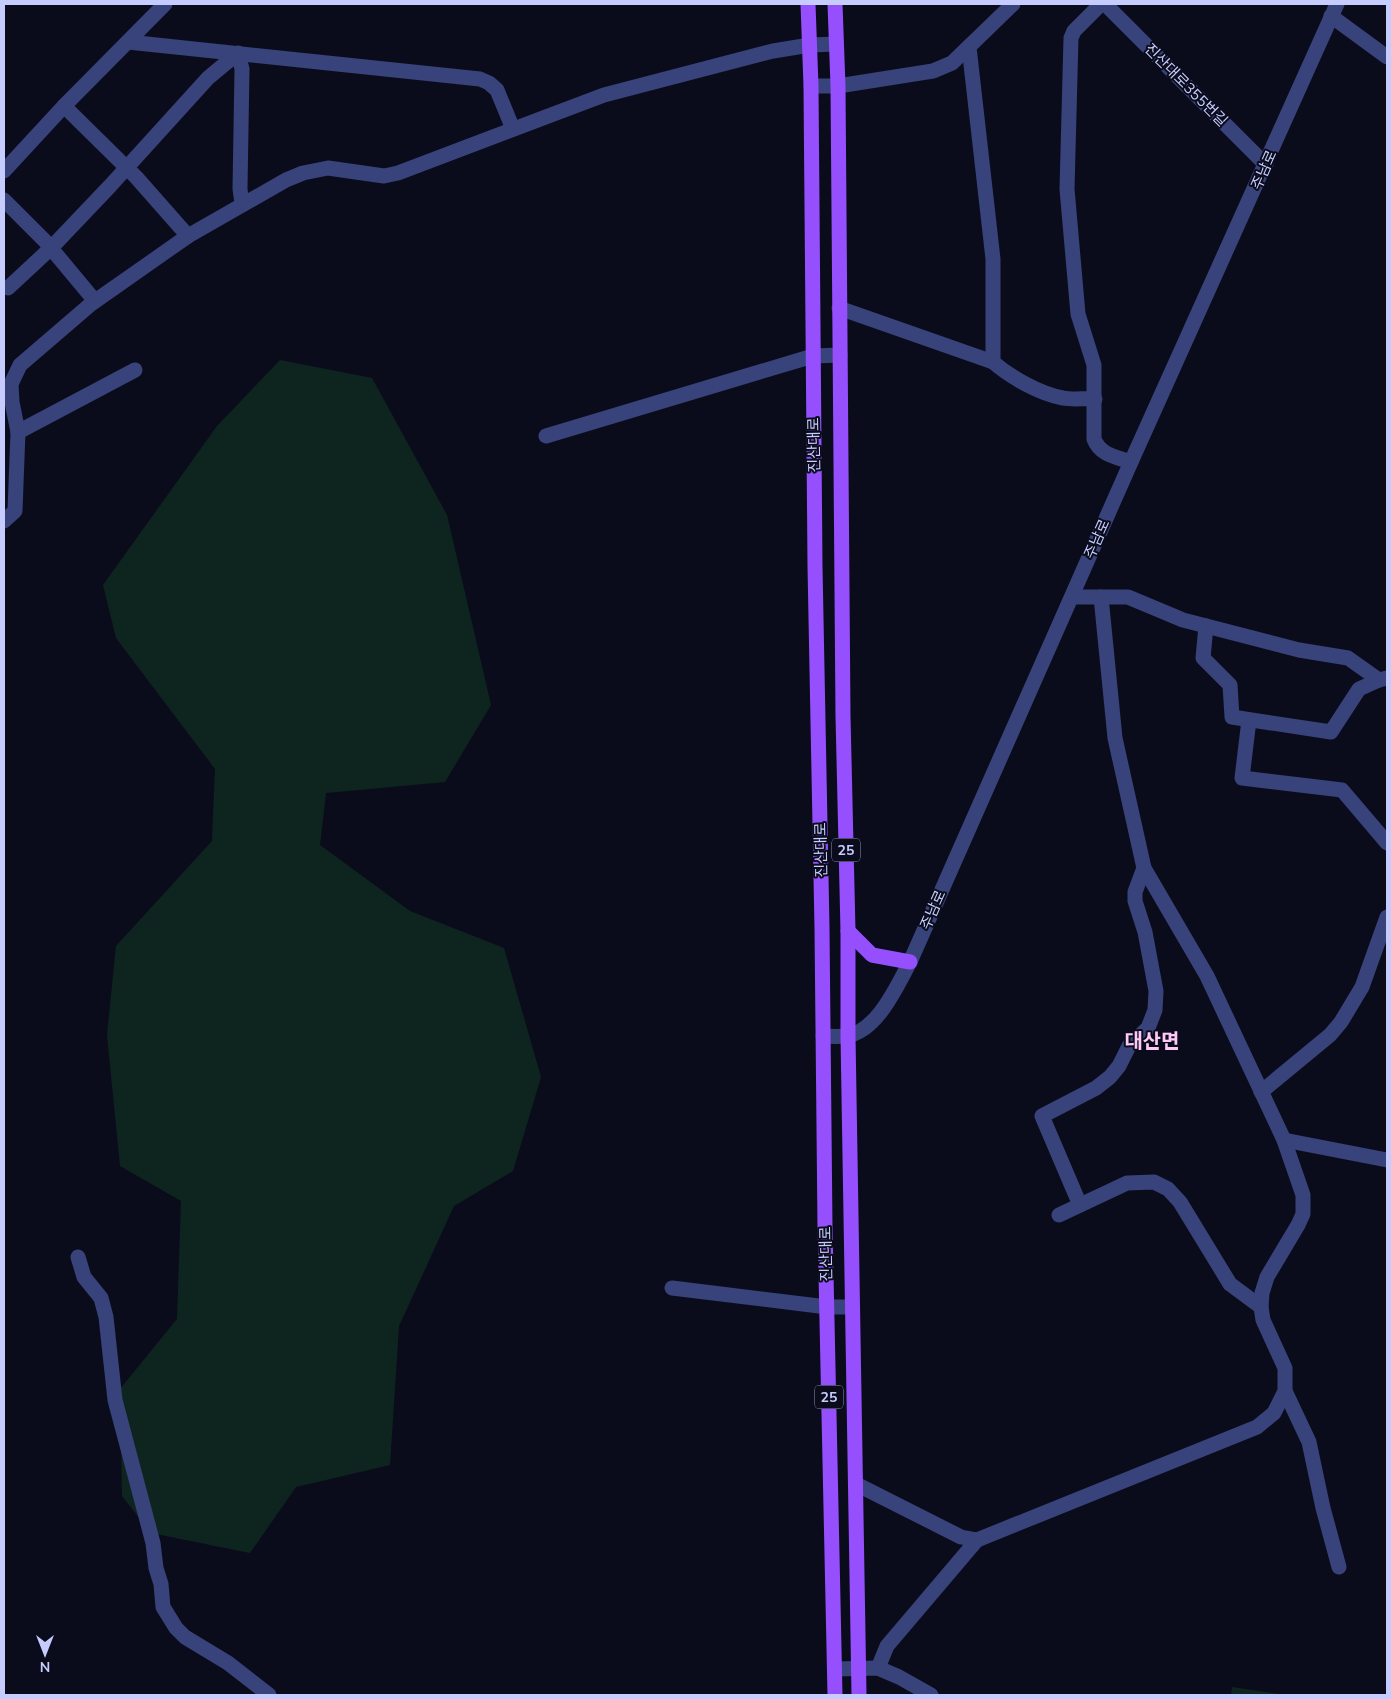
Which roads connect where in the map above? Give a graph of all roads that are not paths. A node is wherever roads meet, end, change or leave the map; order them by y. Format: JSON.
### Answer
{"nodes":[{"id":1,"x":165,"y":4,"type":"edge"},
{"id":2,"x":808,"y":4,"type":"edge"},
{"id":3,"x":835,"y":4,"type":"edge"},
{"id":4,"x":1013,"y":4,"type":"edge"},
{"id":5,"x":1101,"y":4,"type":"edge"},
{"id":6,"x":1105,"y":4,"type":"edge"},
{"id":7,"x":1334,"y":10,"type":"edge"},
{"id":8,"x":128,"y":42,"type":"junction"},
{"id":9,"x":836,"y":44,"type":"junction"},
{"id":10,"x":810,"y":45,"type":"junction"},
{"id":11,"x":969,"y":47,"type":"junction"},
{"id":12,"x":238,"y":53,"type":"junction"},
{"id":13,"x":1387,"y":57,"type":"edge"},
{"id":14,"x":811,"y":86,"type":"junction"},
{"id":15,"x":838,"y":86,"type":"junction"},
{"id":16,"x":64,"y":106,"type":"junction"},
{"id":17,"x":513,"y":130,"type":"junction"},
{"id":18,"x":1266,"y":165,"type":"junction"},
{"id":19,"x":127,"y":168,"type":"junction"},
{"id":20,"x":4,"y":171,"type":"edge"},
{"id":21,"x":4,"y":200,"type":"edge"},
{"id":22,"x":242,"y":203,"type":"junction"},
{"id":23,"x":188,"y":236,"type":"junction"},
{"id":24,"x":51,"y":248,"type":"junction"},
{"id":25,"x":8,"y":288,"type":"dead end"},
{"id":26,"x":95,"y":301,"type":"junction"},
{"id":27,"x":840,"y":308,"type":"junction"},
{"id":28,"x":840,"y":355,"type":"junction"},
{"id":29,"x":813,"y":356,"type":"junction"},
{"id":30,"x":993,"y":362,"type":"junction"},
{"id":31,"x":135,"y":370,"type":"dead end"},
{"id":32,"x":1095,"y":398,"type":"junction"},
{"id":33,"x":8,"y":404,"type":"edge"},
{"id":34,"x":18,"y":432,"type":"junction"},
{"id":35,"x":546,"y":436,"type":"dead end"},
{"id":36,"x":1131,"y":462,"type":"junction"},
{"id":37,"x":4,"y":521,"type":"edge"},
{"id":38,"x":1072,"y":597,"type":"junction"},
{"id":39,"x":1101,"y":597,"type":"junction"},
{"id":40,"x":1206,"y":626,"type":"junction"},
{"id":41,"x":1383,"y":679,"type":"edge"},
{"id":42,"x":1250,"y":720,"type":"junction"},
{"id":43,"x":1387,"y":842,"type":"edge"},
{"id":44,"x":1144,"y":868,"type":"junction"},
{"id":45,"x":1387,"y":917,"type":"edge"},
{"id":46,"x":848,"y":931,"type":"junction"},
{"id":47,"x":910,"y":962,"type":"junction"},
{"id":48,"x":822,"y":1036,"type":"junction"},
{"id":49,"x":848,"y":1036,"type":"junction"},
{"id":50,"x":1262,"y":1092,"type":"junction"},
{"id":51,"x":1284,"y":1140,"type":"junction"},
{"id":52,"x":1387,"y":1160,"type":"edge"},
{"id":53,"x":1080,"y":1205,"type":"junction"},
{"id":54,"x":1059,"y":1215,"type":"dead end"},
{"id":55,"x":78,"y":1258,"type":"dead end"},
{"id":56,"x":672,"y":1288,"type":"dead end"},
{"id":57,"x":827,"y":1307,"type":"junction"},
{"id":58,"x":852,"y":1307,"type":"junction"},
{"id":59,"x":1261,"y":1307,"type":"junction"},
{"id":60,"x":1285,"y":1391,"type":"junction"},
{"id":61,"x":856,"y":1484,"type":"junction"},
{"id":62,"x":977,"y":1540,"type":"junction"},
{"id":63,"x":1339,"y":1567,"type":"dead end"},
{"id":64,"x":878,"y":1668,"type":"junction"},
{"id":65,"x":834,"y":1669,"type":"junction"},
{"id":66,"x":858,"y":1669,"type":"junction"},
{"id":67,"x":269,"y":1695,"type":"edge"},
{"id":68,"x":835,"y":1695,"type":"edge"},
{"id":69,"x":859,"y":1695,"type":"edge"},
{"id":70,"x":931,"y":1695,"type":"edge"}],
"edges":[{"from":1,"to":8,"type":"street"},
{"from":2,"to":10,"type":"main road","name":"진산대로","number":"25"},
{"from":3,"to":9,"type":"main road","name":"진산대로","number":"25"},
{"from":4,"to":11,"type":"street"},
{"from":5,"to":32,"type":"street"},
{"from":6,"to":18,"type":"street","name":"진산대로355번길"},
{"from":7,"to":13,"type":"street"},
{"from":7,"to":18,"type":"street","name":"주남로"},
{"from":8,"to":12,"type":"street"},
{"from":8,"to":16,"type":"street"},
{"from":9,"to":10,"type":"street"},
{"from":9,"to":15,"type":"main road","name":"진산대로","number":"25"},
{"from":10,"to":14,"type":"main road","name":"진산대로","number":"25"},
{"from":10,"to":17,"type":"street"},
{"from":11,"to":15,"type":"street"},
{"from":11,"to":30,"type":"street"},
{"from":12,"to":17,"type":"street"},
{"from":12,"to":19,"type":"street"},
{"from":12,"to":22,"type":"street"},
{"from":14,"to":15,"type":"street"},
{"from":14,"to":29,"type":"main road","name":"진산대로","number":"25"},
{"from":15,"to":27,"type":"main road","name":"진산대로","number":"25"},
{"from":16,"to":19,"type":"street"},
{"from":16,"to":20,"type":"street"},
{"from":17,"to":22,"type":"street"},
{"from":18,"to":36,"type":"street","name":"주남로"},
{"from":19,"to":23,"type":"street"},
{"from":19,"to":24,"type":"street"},
{"from":21,"to":24,"type":"street"},
{"from":22,"to":23,"type":"street"},
{"from":23,"to":26,"type":"street"},
{"from":24,"to":25,"type":"street"},
{"from":24,"to":26,"type":"street"},
{"from":26,"to":33,"type":"street"},
{"from":27,"to":28,"type":"main road","name":"진산대로","number":"25"},
{"from":27,"to":30,"type":"street"},
{"from":28,"to":29,"type":"street"},
{"from":28,"to":46,"type":"main road","name":"진산대로","number":"25"},
{"from":29,"to":35,"type":"street"},
{"from":29,"to":48,"type":"main road","name":"진산대로","number":"25"},
{"from":30,"to":32,"type":"street"},
{"from":31,"to":34,"type":"street"},
{"from":32,"to":36,"type":"street"},
{"from":33,"to":34,"type":"street"},
{"from":34,"to":37,"type":"street"},
{"from":36,"to":38,"type":"street","name":"주남로"},
{"from":38,"to":39,"type":"street"},
{"from":38,"to":47,"type":"street","name":"주남로"},
{"from":39,"to":40,"type":"street"},
{"from":39,"to":44,"type":"street"},
{"from":40,"to":41,"type":"street"},
{"from":40,"to":42,"type":"street"},
{"from":41,"to":42,"type":"street"},
{"from":42,"to":43,"type":"street"},
{"from":44,"to":50,"type":"street"},
{"from":44,"to":53,"type":"street"},
{"from":45,"to":50,"type":"street"},
{"from":46,"to":47,"type":"main road"},
{"from":46,"to":49,"type":"main road","name":"진산대로","number":"25"},
{"from":47,"to":49,"type":"street","name":"주남로"},
{"from":48,"to":49,"type":"street","name":"주남로"},
{"from":48,"to":57,"type":"main road","name":"진산대로","number":"25"},
{"from":49,"to":58,"type":"main road","name":"진산대로","number":"25"},
{"from":50,"to":51,"type":"street"},
{"from":51,"to":52,"type":"street"},
{"from":51,"to":59,"type":"street"},
{"from":53,"to":54,"type":"street"},
{"from":53,"to":59,"type":"street"},
{"from":55,"to":67,"type":"street"},
{"from":56,"to":57,"type":"street"},
{"from":57,"to":58,"type":"street"},
{"from":57,"to":65,"type":"main road","name":"진산대로","number":"25"},
{"from":58,"to":61,"type":"main road","name":"진산대로","number":"25"},
{"from":59,"to":60,"type":"street"},
{"from":60,"to":62,"type":"street"},
{"from":60,"to":63,"type":"street"},
{"from":61,"to":62,"type":"street"},
{"from":61,"to":66,"type":"main road","name":"진산대로","number":"25"},
{"from":62,"to":64,"type":"street"},
{"from":64,"to":66,"type":"street"},
{"from":64,"to":70,"type":"street"},
{"from":65,"to":66,"type":"street"},
{"from":65,"to":68,"type":"main road","name":"진산대로","number":"25"},
{"from":66,"to":69,"type":"main road","name":"진산대로","number":"25"}]}
